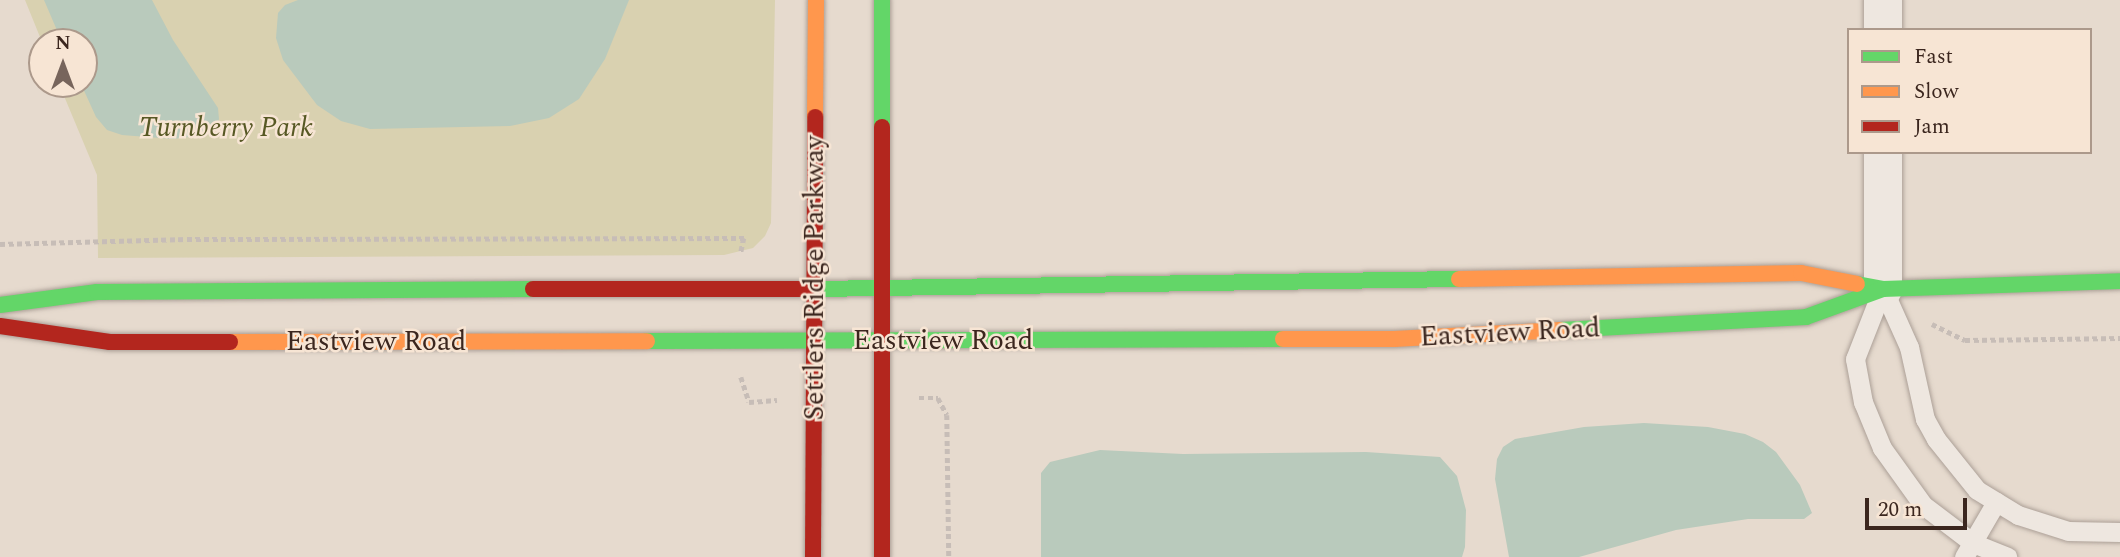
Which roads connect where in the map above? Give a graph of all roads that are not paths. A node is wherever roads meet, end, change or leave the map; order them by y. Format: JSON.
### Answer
{"nodes":[{"id":1,"x":816,"y":0,"type":"edge"},
{"id":2,"x":882,"y":0,"type":"edge"},
{"id":3,"x":1883,"y":0,"type":"edge"},
{"id":4,"x":1883,"y":28,"type":"edge"},
{"id":5,"x":1883,"y":154,"type":"edge"},
{"id":6,"x":2120,"y":281,"type":"edge"},
{"id":7,"x":814,"y":289,"type":"junction"},
{"id":8,"x":883,"y":289,"type":"junction"},
{"id":9,"x":1883,"y":289,"type":"junction"},
{"id":10,"x":0,"y":305,"type":"edge"},
{"id":11,"x":0,"y":326,"type":"edge"},
{"id":12,"x":814,"y":341,"type":"junction"},
{"id":13,"x":883,"y":341,"type":"junction"},
{"id":14,"x":1996,"y":502,"type":"junction"},
{"id":15,"x":2120,"y":532,"type":"edge"},
{"id":16,"x":1968,"y":550,"type":"edge"},
{"id":17,"x":813,"y":557,"type":"edge"},
{"id":18,"x":882,"y":557,"type":"edge"},
{"id":19,"x":2007,"y":557,"type":"edge"}],
"edges":[{"from":1,"to":7,"type":"street","name":"Settlers Ridge Parkway"},
{"from":2,"to":8,"type":"street"},
{"from":3,"to":4,"type":"street"},
{"from":5,"to":9,"type":"street"},
{"from":6,"to":9,"type":"street","name":"Eastview Road"},
{"from":7,"to":8,"type":"street","name":"Eastview Road"},
{"from":7,"to":10,"type":"street","name":"Eastview Road"},
{"from":7,"to":12,"type":"street","name":"Settlers Ridge Parkway"},
{"from":8,"to":9,"type":"street","name":"Eastview Road"},
{"from":8,"to":13,"type":"street"},
{"from":9,"to":13,"type":"street","name":"Eastview Road"},
{"from":9,"to":14,"type":"lane"},
{"from":9,"to":16,"type":"lane"},
{"from":11,"to":12,"type":"street","name":"Eastview Road"},
{"from":12,"to":13,"type":"street","name":"Eastview Road"},
{"from":12,"to":17,"type":"street","name":"Settlers Ridge Parkway"},
{"from":13,"to":18,"type":"street"},
{"from":14,"to":15,"type":"lane"},
{"from":14,"to":16,"type":"lane"},
{"from":16,"to":19,"type":"lane"}]}
